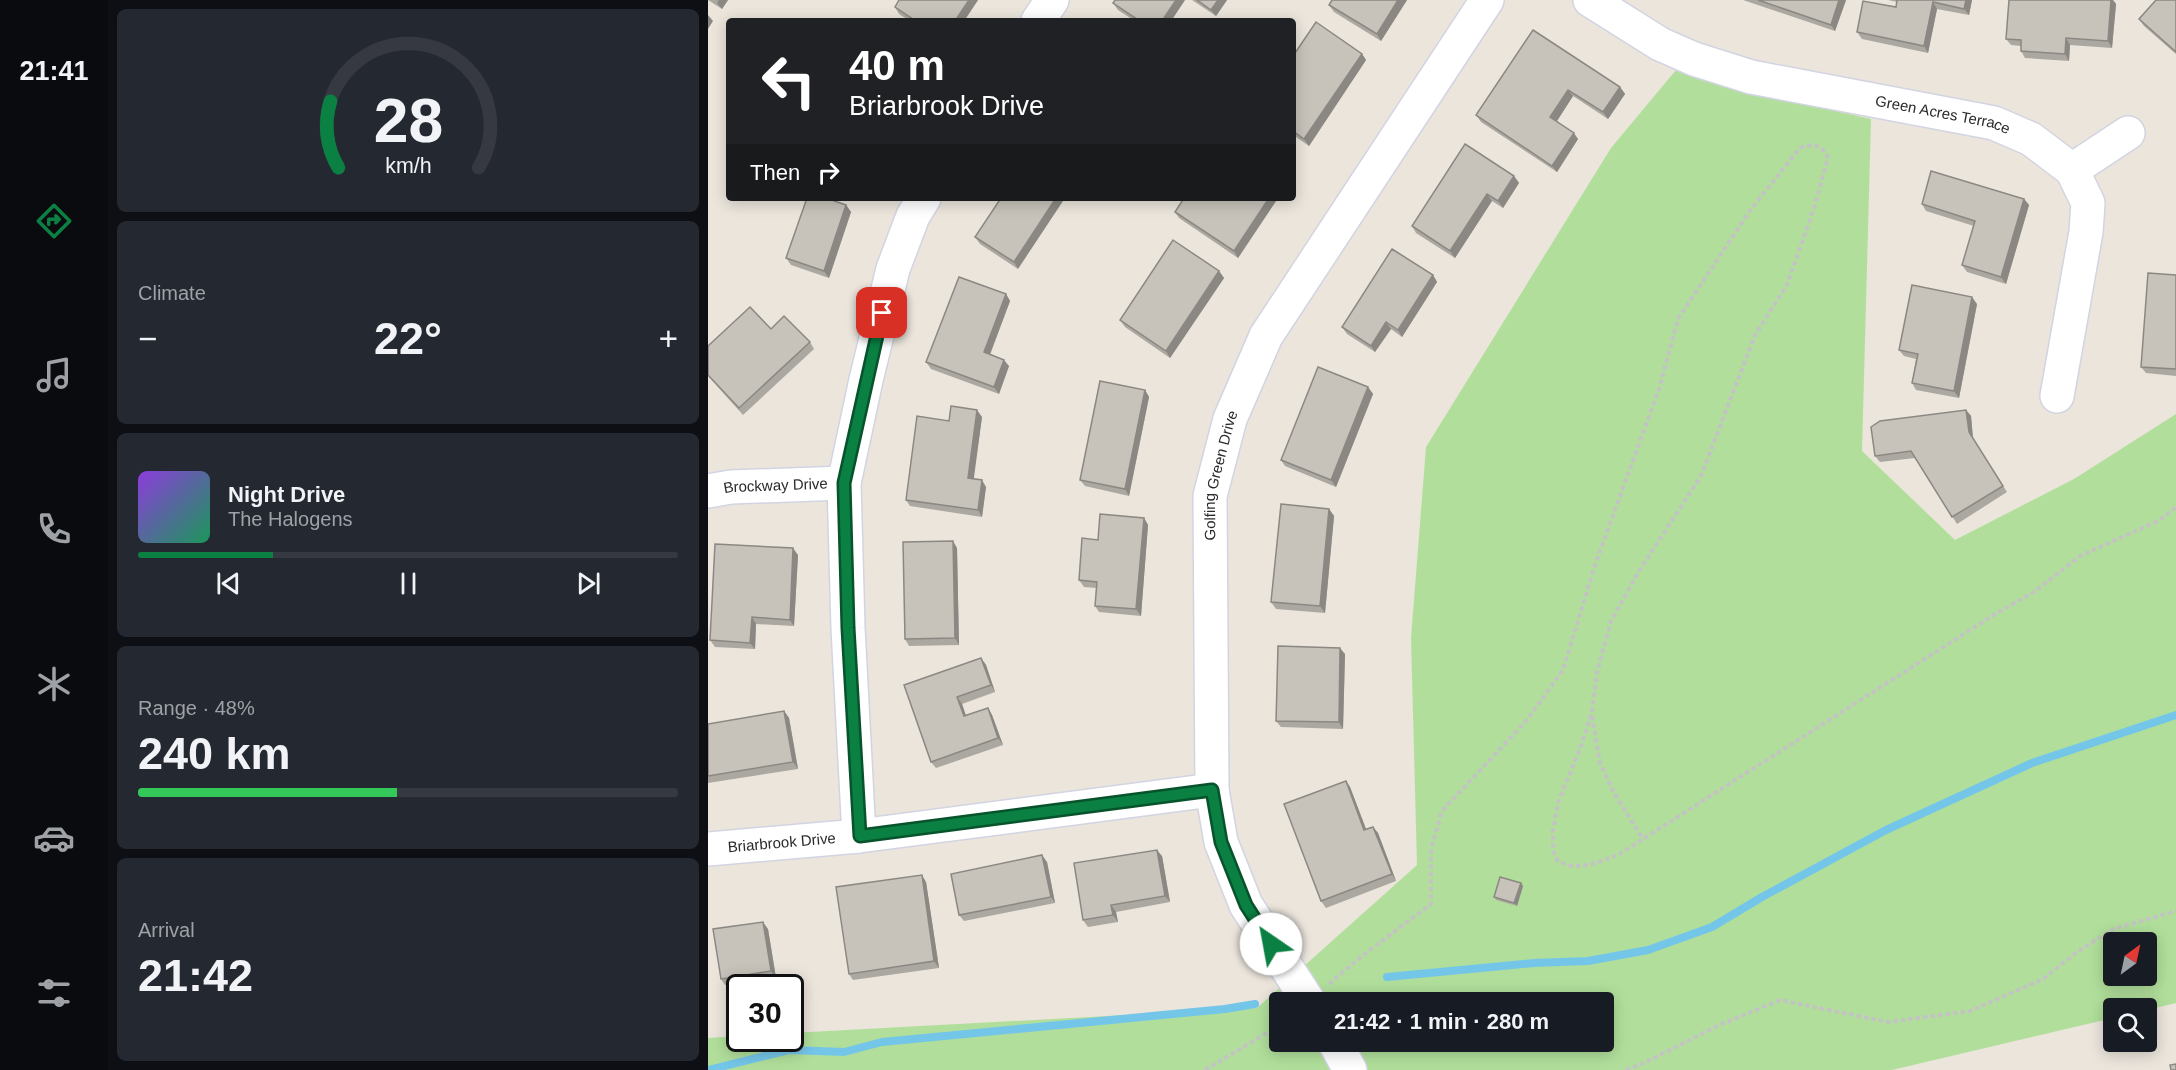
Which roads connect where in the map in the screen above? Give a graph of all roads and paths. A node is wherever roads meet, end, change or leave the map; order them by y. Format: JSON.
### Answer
{"nodes":[{"id":1,"x":1052,"y":0,"type":"edge"},
{"id":2,"x":1488,"y":0,"type":"edge"},
{"id":3,"x":1590,"y":0,"type":"edge"},
{"id":4,"x":1040,"y":18,"type":"edge"},
{"id":5,"x":2128,"y":133,"type":"dead end"},
{"id":6,"x":2072,"y":170,"type":"junction"},
{"id":7,"x":922,"y":201,"type":"edge"},
{"id":8,"x":2057,"y":396,"type":"dead end"},
{"id":9,"x":844,"y":483,"type":"junction"},
{"id":10,"x":708,"y":491,"type":"edge"},
{"id":11,"x":2176,"y":507,"type":"edge"},
{"id":12,"x":1592,"y":712,"type":"junction"},
{"id":13,"x":1212,"y":790,"type":"junction"},
{"id":14,"x":860,"y":836,"type":"junction"},
{"id":15,"x":1643,"y":839,"type":"junction"},
{"id":16,"x":708,"y":849,"type":"edge"},
{"id":17,"x":2176,"y":911,"type":"edge"},
{"id":18,"x":1303,"y":992,"type":"edge"},
{"id":19,"x":1320,"y":992,"type":"edge"},
{"id":20,"x":1269,"y":1031,"type":"edge"},
{"id":21,"x":1340,"y":1052,"type":"edge"},
{"id":22,"x":1205,"y":1070,"type":"edge"},
{"id":23,"x":1350,"y":1070,"type":"edge"},
{"id":24,"x":1626,"y":1070,"type":"edge"}],
"edges":[{"from":1,"to":4,"type":"street"},
{"from":2,"to":13,"type":"street","name":"Golfing Green Drive"},
{"from":3,"to":6,"type":"street","name":"Green Acres Terrace"},
{"from":5,"to":6,"type":"street"},
{"from":6,"to":8,"type":"street","name":"Green Acres Terrace"},
{"from":7,"to":9,"type":"street"},
{"from":9,"to":10,"type":"street","name":"Brockway Drive"},
{"from":9,"to":14,"type":"street"},
{"from":11,"to":15,"type":"path"},
{"from":12,"to":15,"type":"path"},
{"from":12,"to":15,"type":"path"},
{"from":12,"to":19,"type":"path"},
{"from":13,"to":14,"type":"street","name":"Briarbrook Drive"},
{"from":13,"to":18,"type":"street","name":"Golfing Green Drive"},
{"from":14,"to":16,"type":"street","name":"Briarbrook Drive"},
{"from":17,"to":24,"type":"path"},
{"from":20,"to":22,"type":"path"},
{"from":21,"to":23,"type":"street"}]}
